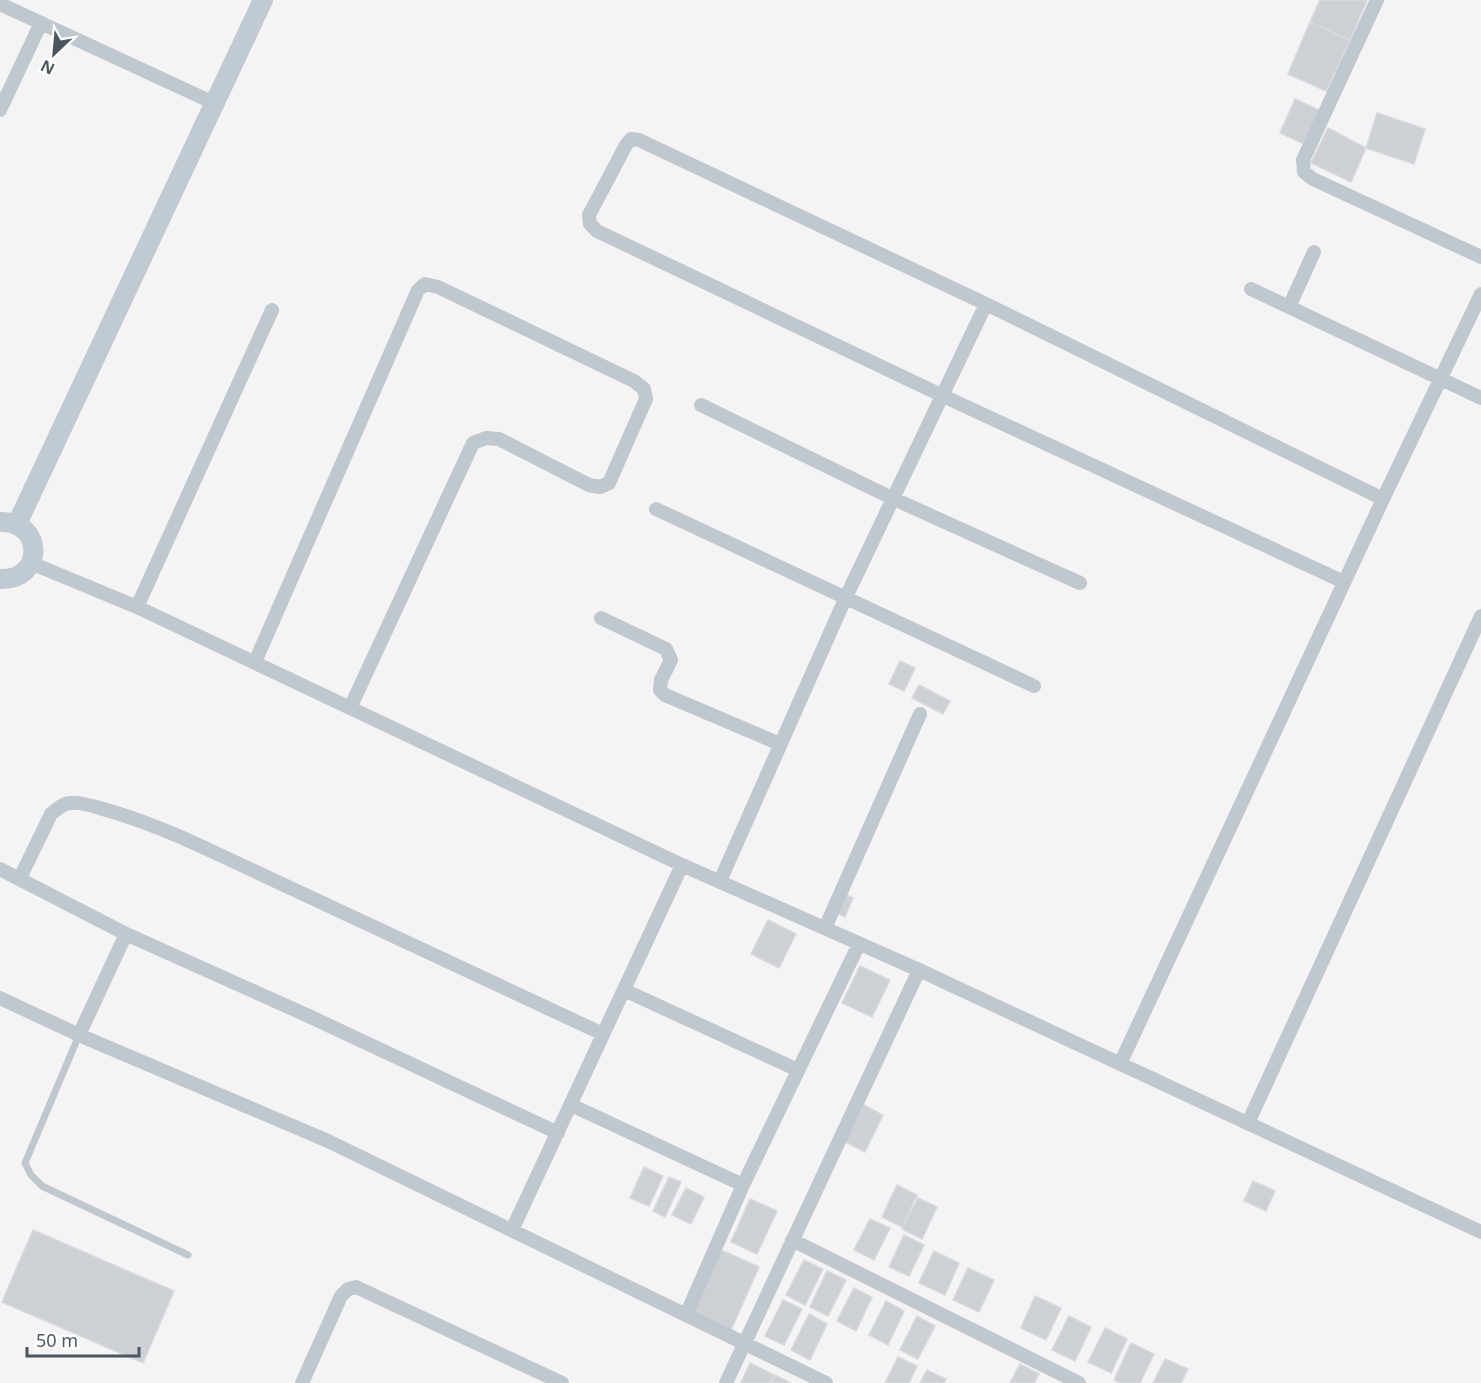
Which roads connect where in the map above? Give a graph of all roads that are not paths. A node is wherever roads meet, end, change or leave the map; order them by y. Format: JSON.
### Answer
{"nodes":[{"id":1,"x":263,"y":0,"type":"edge"},
{"id":2,"x":1377,"y":0,"type":"edge"},
{"id":3,"x":0,"y":4,"type":"edge"},
{"id":4,"x":42,"y":23,"type":"junction"},
{"id":5,"x":214,"y":103,"type":"junction"},
{"id":6,"x":0,"y":110,"type":"edge"},
{"id":7,"x":1314,"y":252,"type":"dead end"},
{"id":8,"x":1481,"y":257,"type":"edge"},
{"id":9,"x":1251,"y":289,"type":"dead end"},
{"id":10,"x":1481,"y":294,"type":"edge"},
{"id":11,"x":986,"y":304,"type":"junction"},
{"id":12,"x":1289,"y":307,"type":"junction"},
{"id":13,"x":272,"y":310,"type":"dead end"},
{"id":14,"x":1441,"y":378,"type":"junction"},
{"id":15,"x":941,"y":395,"type":"junction"},
{"id":16,"x":1481,"y":398,"type":"edge"},
{"id":17,"x":701,"y":405,"type":"dead end"},
{"id":18,"x":894,"y":499,"type":"junction"},
{"id":19,"x":1383,"y":499,"type":"junction"},
{"id":20,"x":656,"y":509,"type":"dead end"},
{"id":21,"x":8,"y":523,"type":"edge"},
{"id":22,"x":31,"y":563,"type":"junction"},
{"id":23,"x":0,"y":579,"type":"edge"},
{"id":24,"x":1344,"y":582,"type":"junction"},
{"id":25,"x":1080,"y":583,"type":"dead end"},
{"id":26,"x":845,"y":599,"type":"junction"},
{"id":27,"x":137,"y":608,"type":"junction"},
{"id":28,"x":1481,"y":616,"type":"edge"},
{"id":29,"x":601,"y":618,"type":"dead end"},
{"id":30,"x":255,"y":662,"type":"junction"},
{"id":31,"x":1034,"y":686,"type":"dead end"},
{"id":32,"x":350,"y":708,"type":"junction"},
{"id":33,"x":920,"y":714,"type":"dead end"},
{"id":34,"x":780,"y":744,"type":"junction"},
{"id":35,"x":681,"y":865,"type":"junction"},
{"id":36,"x":0,"y":869,"type":"edge"},
{"id":37,"x":20,"y":878,"type":"junction"},
{"id":38,"x":720,"y":881,"type":"junction"},
{"id":39,"x":825,"y":928,"type":"junction"},
{"id":40,"x":126,"y":934,"type":"junction"},
{"id":41,"x":859,"y":944,"type":"junction"},
{"id":42,"x":919,"y":970,"type":"junction"},
{"id":43,"x":624,"y":990,"type":"junction"},
{"id":44,"x":0,"y":998,"type":"edge"},
{"id":45,"x":603,"y":1034,"type":"junction"},
{"id":46,"x":79,"y":1035,"type":"junction"},
{"id":47,"x":1120,"y":1064,"type":"junction"},
{"id":48,"x":798,"y":1070,"type":"junction"},
{"id":49,"x":571,"y":1105,"type":"junction"},
{"id":50,"x":1248,"y":1123,"type":"junction"},
{"id":51,"x":558,"y":1133,"type":"junction"},
{"id":52,"x":743,"y":1185,"type":"junction"},
{"id":53,"x":512,"y":1230,"type":"junction"},
{"id":54,"x":1481,"y":1232,"type":"edge"},
{"id":55,"x":792,"y":1240,"type":"junction"},
{"id":56,"x":188,"y":1256,"type":"dead end"},
{"id":57,"x":686,"y":1315,"type":"junction"},
{"id":58,"x":744,"y":1343,"type":"junction"},
{"id":59,"x":302,"y":1383,"type":"edge"},
{"id":60,"x":562,"y":1383,"type":"edge"},
{"id":61,"x":726,"y":1383,"type":"edge"},
{"id":62,"x":826,"y":1383,"type":"edge"},
{"id":63,"x":1078,"y":1383,"type":"edge"}],
"edges":[{"from":1,"to":5,"type":"street"},
{"from":2,"to":8,"type":"street"},
{"from":3,"to":4,"type":"street"},
{"from":4,"to":5,"type":"street"},
{"from":4,"to":6,"type":"street"},
{"from":5,"to":21,"type":"street"},
{"from":7,"to":12,"type":"street"},
{"from":9,"to":12,"type":"street"},
{"from":10,"to":14,"type":"street"},
{"from":11,"to":15,"type":"street"},
{"from":11,"to":15,"type":"street"},
{"from":11,"to":19,"type":"street"},
{"from":12,"to":14,"type":"street"},
{"from":13,"to":27,"type":"street"},
{"from":14,"to":16,"type":"street"},
{"from":14,"to":19,"type":"street"},
{"from":15,"to":18,"type":"street"},
{"from":15,"to":24,"type":"street"},
{"from":17,"to":18,"type":"street"},
{"from":18,"to":25,"type":"street"},
{"from":18,"to":26,"type":"street"},
{"from":19,"to":24,"type":"street"},
{"from":20,"to":26,"type":"street"},
{"from":21,"to":22,"type":"street"},
{"from":22,"to":23,"type":"street"},
{"from":22,"to":27,"type":"street"},
{"from":24,"to":47,"type":"street"},
{"from":26,"to":31,"type":"street"},
{"from":26,"to":34,"type":"street"},
{"from":27,"to":30,"type":"street"},
{"from":28,"to":50,"type":"street"},
{"from":29,"to":34,"type":"street"},
{"from":30,"to":32,"type":"street"},
{"from":30,"to":32,"type":"street"},
{"from":32,"to":35,"type":"street"},
{"from":33,"to":39,"type":"street"},
{"from":34,"to":38,"type":"street"},
{"from":35,"to":38,"type":"street"},
{"from":35,"to":43,"type":"street"},
{"from":36,"to":37,"type":"street"},
{"from":37,"to":40,"type":"street"},
{"from":37,"to":45,"type":"street"},
{"from":38,"to":39,"type":"street"},
{"from":39,"to":41,"type":"street"},
{"from":40,"to":46,"type":"street"},
{"from":40,"to":51,"type":"street"},
{"from":41,"to":42,"type":"street"},
{"from":41,"to":48,"type":"street"},
{"from":42,"to":47,"type":"street"},
{"from":42,"to":55,"type":"street"},
{"from":43,"to":45,"type":"street"},
{"from":43,"to":48,"type":"street"},
{"from":44,"to":46,"type":"street"},
{"from":45,"to":49,"type":"street"},
{"from":46,"to":53,"type":"street"},
{"from":46,"to":56,"type":"lane"},
{"from":47,"to":50,"type":"street"},
{"from":48,"to":52,"type":"street"},
{"from":49,"to":51,"type":"street"},
{"from":49,"to":52,"type":"street"},
{"from":50,"to":54,"type":"street"},
{"from":51,"to":53,"type":"street"},
{"from":52,"to":57,"type":"street"},
{"from":53,"to":57,"type":"street"},
{"from":55,"to":58,"type":"street"},
{"from":55,"to":63,"type":"street"},
{"from":57,"to":58,"type":"street"},
{"from":58,"to":61,"type":"street"},
{"from":58,"to":62,"type":"street"},
{"from":59,"to":60,"type":"street"}]}
